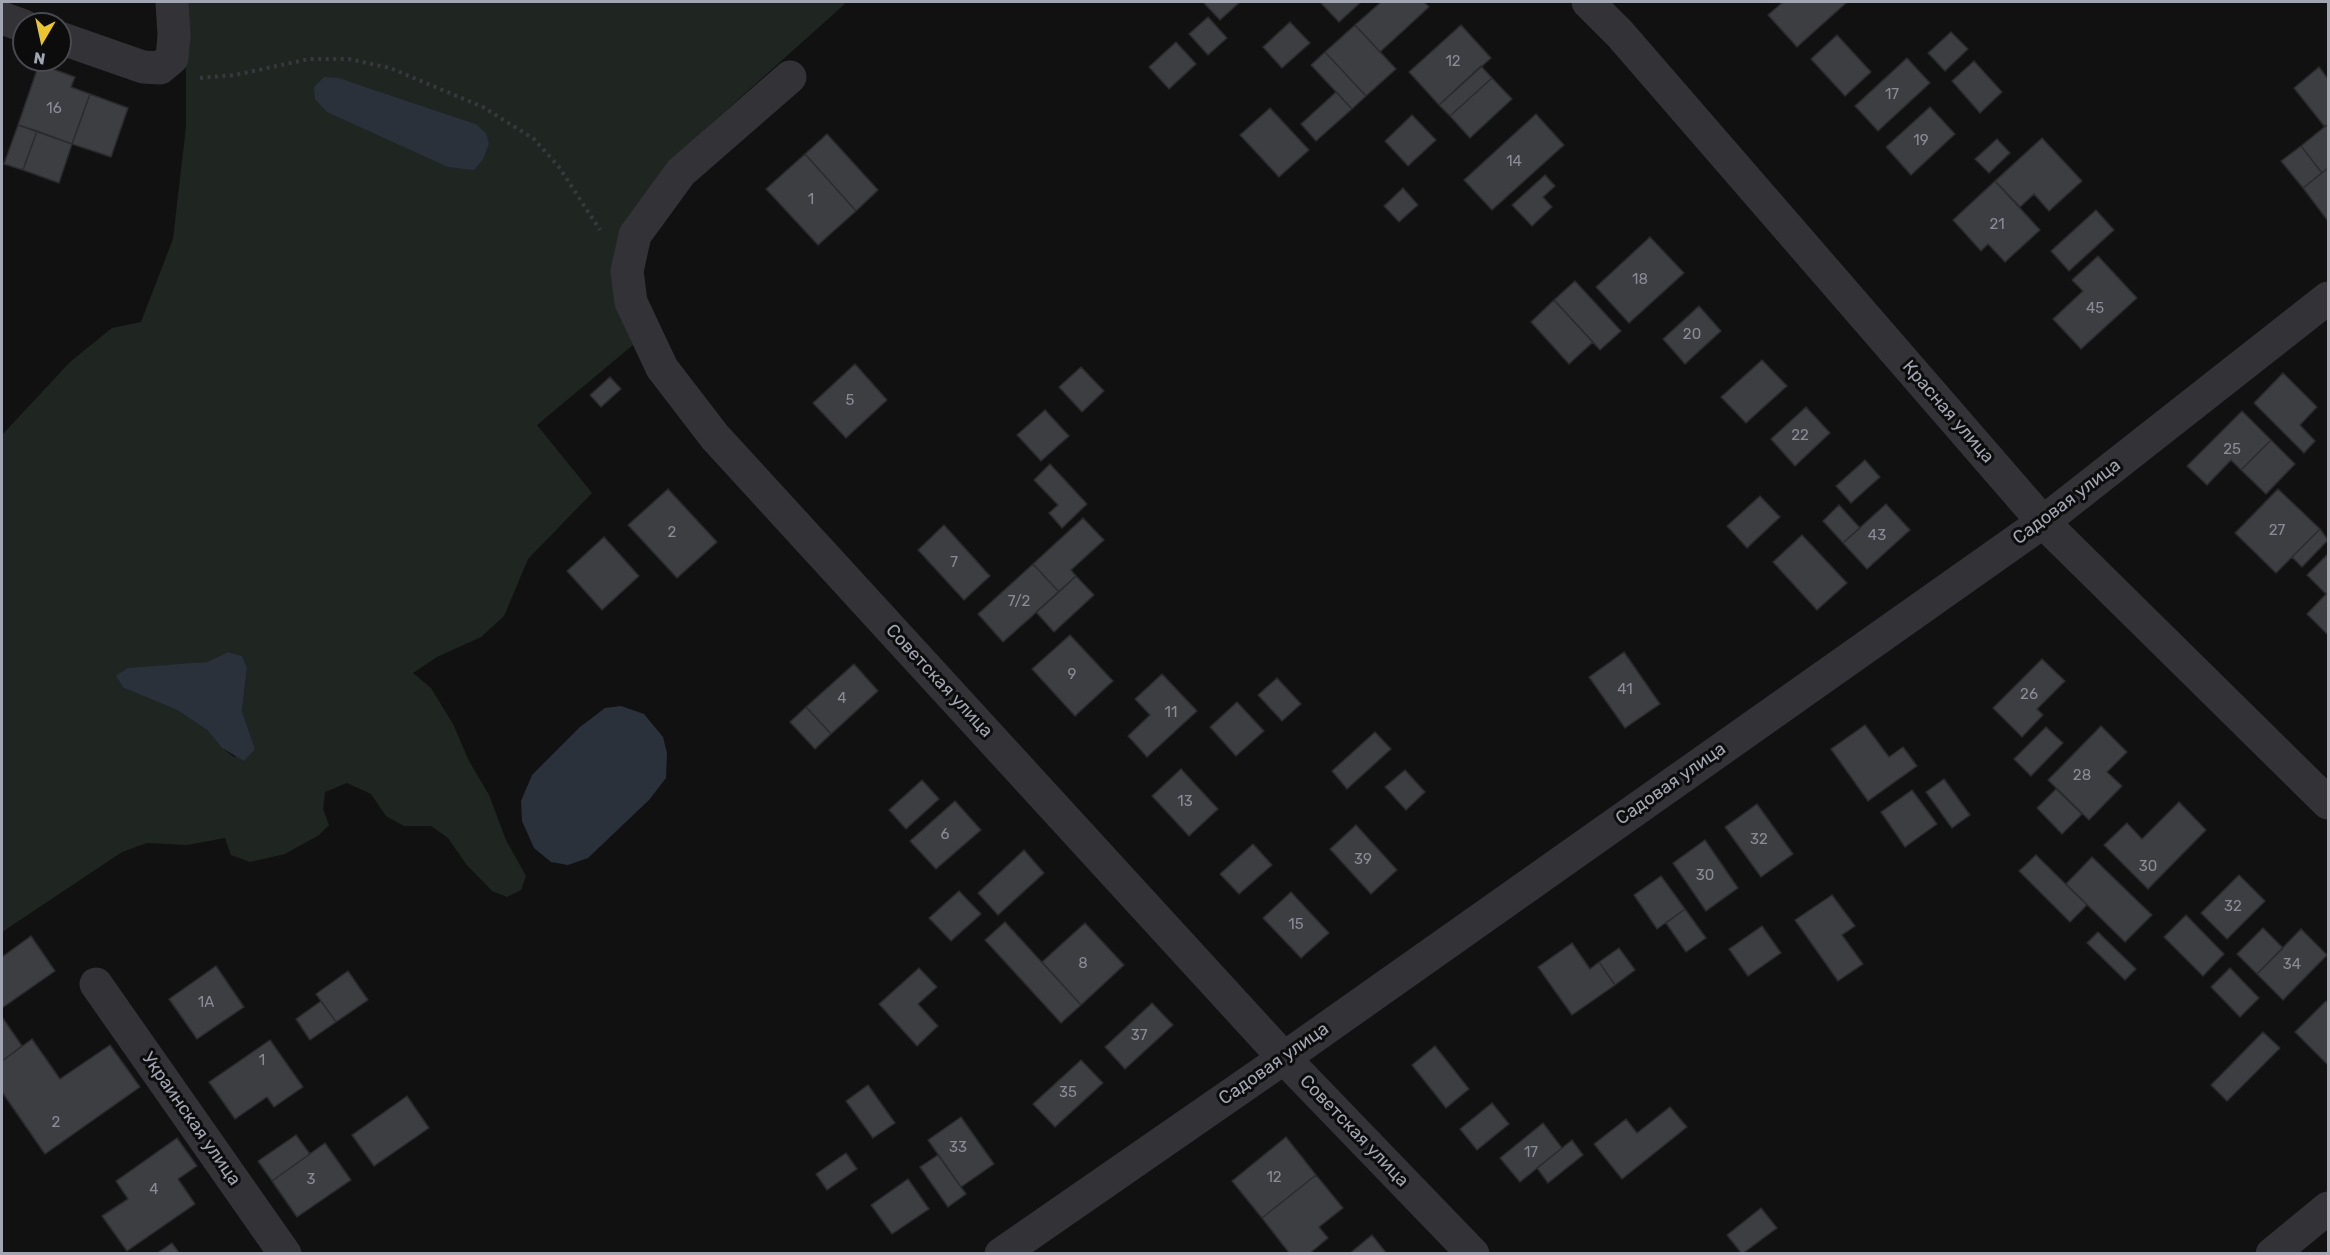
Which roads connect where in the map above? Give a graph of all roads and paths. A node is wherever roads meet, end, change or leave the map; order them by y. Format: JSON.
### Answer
{"nodes":[{"id":1,"x":172,"y":2,"type":"edge"},
{"id":2,"x":1588,"y":2,"type":"edge"},
{"id":3,"x":72,"y":42,"type":"edge"},
{"id":4,"x":152,"y":67,"type":"junction"},
{"id":5,"x":790,"y":77,"type":"dead end"},
{"id":6,"x":627,"y":271,"type":"junction"},
{"id":7,"x":2328,"y":298,"type":"edge"},
{"id":8,"x":2043,"y":522,"type":"junction"},
{"id":9,"x":2328,"y":803,"type":"edge"},
{"id":10,"x":96,"y":984,"type":"dead end"},
{"id":11,"x":1284,"y":1058,"type":"junction"},
{"id":12,"x":2328,"y":1208,"type":"edge"},
{"id":13,"x":285,"y":1254,"type":"edge"},
{"id":14,"x":1001,"y":1254,"type":"edge"},
{"id":15,"x":1473,"y":1254,"type":"edge"},
{"id":16,"x":2272,"y":1254,"type":"edge"}],
"edges":[{"from":1,"to":4,"type":"street"},
{"from":2,"to":8,"type":"street","name":"Красная улица"},
{"from":3,"to":4,"type":"street"},
{"from":4,"to":6,"type":"path"},
{"from":5,"to":6,"type":"street","name":"Советская улица"},
{"from":6,"to":11,"type":"street","name":"Советская улица"},
{"from":7,"to":8,"type":"street","name":"Садовая улица"},
{"from":8,"to":9,"type":"street","name":"Красная улица"},
{"from":8,"to":11,"type":"street","name":"Садовая улица"},
{"from":10,"to":13,"type":"street","name":"Украинская улица"},
{"from":11,"to":14,"type":"street","name":"Садовая улица"},
{"from":11,"to":15,"type":"street","name":"Советская улица"},
{"from":12,"to":16,"type":"street"}]}
